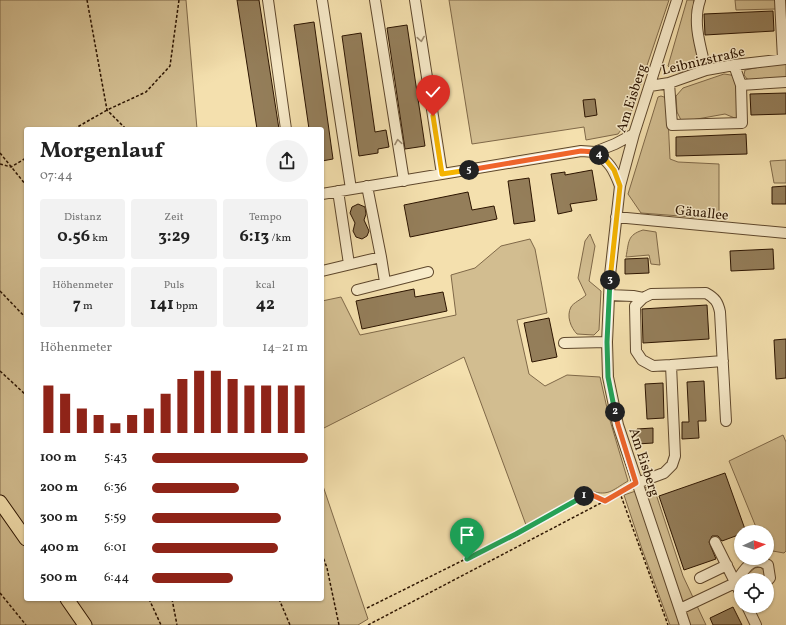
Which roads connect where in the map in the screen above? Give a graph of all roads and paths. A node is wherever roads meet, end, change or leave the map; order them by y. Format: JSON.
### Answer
{"nodes":[{"id":1,"x":87,"y":0,"type":"edge"},
{"id":2,"x":179,"y":0,"type":"edge"},
{"id":3,"x":268,"y":0,"type":"edge"},
{"id":4,"x":322,"y":0,"type":"edge"},
{"id":5,"x":375,"y":0,"type":"edge"},
{"id":6,"x":415,"y":0,"type":"edge"},
{"id":7,"x":677,"y":0,"type":"edge"},
{"id":8,"x":700,"y":0,"type":"edge"},
{"id":9,"x":780,"y":0,"type":"edge"},
{"id":10,"x":785,"y":59,"type":"edge"},
{"id":11,"x":734,"y":65,"type":"junction"},
{"id":12,"x":706,"y":70,"type":"junction"},
{"id":13,"x":786,"y":82,"type":"edge"},
{"id":14,"x":669,"y":83,"type":"junction"},
{"id":15,"x":741,"y":85,"type":"junction"},
{"id":16,"x":650,"y":86,"type":"junction"},
{"id":17,"x":107,"y":110,"type":"junction"},
{"id":18,"x":77,"y":127,"type":"edge"},
{"id":19,"x":124,"y":127,"type":"edge"},
{"id":20,"x":286,"y":127,"type":"edge"},
{"id":21,"x":634,"y":134,"type":"junction"},
{"id":22,"x":595,"y":152,"type":"junction"},
{"id":23,"x":0,"y":153,"type":"edge"},
{"id":24,"x":24,"y":159,"type":"edge"},
{"id":25,"x":0,"y":164,"type":"edge"},
{"id":26,"x":11,"y":166,"type":"junction"},
{"id":27,"x":442,"y":174,"type":"junction"},
{"id":28,"x":404,"y":181,"type":"junction"},
{"id":29,"x":24,"y":182,"type":"edge"},
{"id":30,"x":367,"y":186,"type":"junction"},
{"id":31,"x":620,"y":186,"type":"junction"},
{"id":32,"x":351,"y":189,"type":"junction"},
{"id":33,"x":338,"y":191,"type":"junction"},
{"id":34,"x":324,"y":194,"type":"edge"},
{"id":35,"x":616,"y":217,"type":"junction"},
{"id":36,"x":786,"y":233,"type":"edge"},
{"id":37,"x":381,"y":257,"type":"junction"},
{"id":38,"x":350,"y":264,"type":"junction"},
{"id":39,"x":324,"y":270,"type":"edge"},
{"id":40,"x":428,"y":272,"type":"dead end"},
{"id":41,"x":385,"y":282,"type":"junction"},
{"id":42,"x":357,"y":290,"type":"dead end"},
{"id":43,"x":0,"y":291,"type":"edge"},
{"id":44,"x":609,"y":295,"type":"junction"},
{"id":45,"x":643,"y":298,"type":"junction"},
{"id":46,"x":24,"y":316,"type":"edge"},
{"id":47,"x":607,"y":342,"type":"junction"},
{"id":48,"x":564,"y":343,"type":"dead end"},
{"id":49,"x":723,"y":362,"type":"junction"},
{"id":50,"x":671,"y":365,"type":"junction"},
{"id":51,"x":0,"y":371,"type":"edge"},
{"id":52,"x":24,"y":393,"type":"edge"},
{"id":53,"x":726,"y":420,"type":"dead end"},
{"id":54,"x":636,"y":483,"type":"junction"},
{"id":55,"x":620,"y":493,"type":"junction"},
{"id":56,"x":605,"y":501,"type":"junction"},
{"id":57,"x":0,"y":502,"type":"edge"},
{"id":58,"x":24,"y":536,"type":"edge"},
{"id":59,"x":715,"y":542,"type":"dead end"},
{"id":60,"x":324,"y":560,"type":"edge"},
{"id":61,"x":727,"y":565,"type":"junction"},
{"id":62,"x":744,"y":573,"type":"edge"},
{"id":63,"x":769,"y":573,"type":"edge"},
{"id":64,"x":734,"y":577,"type":"edge"},
{"id":65,"x":700,"y":578,"type":"dead end"},
{"id":66,"x":734,"y":586,"type":"edge"},
{"id":67,"x":0,"y":593,"type":"edge"},
{"id":68,"x":68,"y":601,"type":"edge"},
{"id":69,"x":150,"y":601,"type":"edge"},
{"id":70,"x":172,"y":601,"type":"edge"},
{"id":71,"x":280,"y":601,"type":"edge"},
{"id":72,"x":367,"y":608,"type":"dead end"},
{"id":73,"x":680,"y":609,"type":"junction"},
{"id":74,"x":750,"y":613,"type":"edge"},
{"id":75,"x":26,"y":625,"type":"edge"},
{"id":76,"x":85,"y":625,"type":"edge"},
{"id":77,"x":161,"y":625,"type":"edge"},
{"id":78,"x":177,"y":625,"type":"edge"},
{"id":79,"x":290,"y":625,"type":"edge"},
{"id":80,"x":339,"y":625,"type":"edge"},
{"id":81,"x":368,"y":625,"type":"edge"},
{"id":82,"x":668,"y":625,"type":"edge"},
{"id":83,"x":685,"y":625,"type":"edge"},
{"id":84,"x":756,"y":625,"type":"edge"}],
"edges":[{"from":1,"to":17,"type":"path"},
{"from":2,"to":17,"type":"path"},
{"from":3,"to":20,"type":"street"},
{"from":4,"to":32,"type":"street"},
{"from":28,"to":5,"type":"street","one_way":true},
{"from":6,"to":27,"type":"street","one_way":true},
{"from":7,"to":16,"type":"street","name":"Am Eisberg"},
{"from":8,"to":12,"type":"street"},
{"from":9,"to":10,"type":"street"},
{"from":10,"to":11,"type":"street","name":"Leibnizstraße"},
{"from":11,"to":12,"type":"street","name":"Leibnizstraße"},
{"from":11,"to":15,"type":"street"},
{"from":12,"to":14,"type":"street","name":"Leibnizstraße"},
{"from":13,"to":15,"type":"street"},
{"from":14,"to":15,"type":"street"},
{"from":14,"to":16,"type":"street","name":"Leibnizstraße"},
{"from":16,"to":21,"type":"street","name":"Am Eisberg"},
{"from":17,"to":18,"type":"path"},
{"from":17,"to":19,"type":"path"},
{"from":21,"to":22,"type":"street"},
{"from":21,"to":31,"type":"street","name":"Am Eisberg"},
{"from":22,"to":27,"type":"street"},
{"from":22,"to":31,"type":"street"},
{"from":23,"to":26,"type":"path"},
{"from":24,"to":26,"type":"path"},
{"from":25,"to":26,"type":"path"},
{"from":26,"to":29,"type":"path"},
{"from":27,"to":28,"type":"street"},
{"from":28,"to":30,"type":"street"},
{"from":30,"to":32,"type":"street"},
{"from":30,"to":37,"type":"street"},
{"from":31,"to":35,"type":"street","name":"Am Eisberg"},
{"from":32,"to":33,"type":"street"},
{"from":33,"to":34,"type":"street"},
{"from":33,"to":38,"type":"street"},
{"from":35,"to":36,"type":"street","name":"Gäuallee"},
{"from":35,"to":44,"type":"street","name":"Am Eisberg"},
{"from":37,"to":38,"type":"street"},
{"from":37,"to":41,"type":"street"},
{"from":38,"to":39,"type":"street"},
{"from":40,"to":41,"type":"street"},
{"from":41,"to":42,"type":"street"},
{"from":43,"to":46,"type":"path"},
{"from":44,"to":45,"type":"street"},
{"from":44,"to":47,"type":"street","name":"Am Eisberg"},
{"from":45,"to":49,"type":"street"},
{"from":45,"to":50,"type":"street"},
{"from":47,"to":48,"type":"street"},
{"from":47,"to":54,"type":"street","name":"Am Eisberg"},
{"from":49,"to":50,"type":"street"},
{"from":49,"to":53,"type":"street"},
{"from":50,"to":54,"type":"street"},
{"from":51,"to":52,"type":"path"},
{"from":54,"to":55,"type":"path"},
{"from":54,"to":73,"type":"street","name":"Am Eisberg"},
{"from":55,"to":56,"type":"path"},
{"from":55,"to":82,"type":"path"},
{"from":56,"to":72,"type":"path"},
{"from":56,"to":81,"type":"path"},
{"from":57,"to":58,"type":"main road"},
{"from":59,"to":61,"type":"street"},
{"from":60,"to":80,"type":"path"},
{"from":61,"to":64,"type":"street"},
{"from":61,"to":65,"type":"street"},
{"from":62,"to":63,"type":"street"},
{"from":66,"to":73,"type":"street"},
{"from":67,"to":75,"type":"path"},
{"from":68,"to":76,"type":"main road"},
{"from":69,"to":77,"type":"path"},
{"from":70,"to":78,"type":"path"},
{"from":71,"to":79,"type":"path"},
{"from":73,"to":83,"type":"street","name":"Am Eisberg"},
{"from":74,"to":84,"type":"street"}]}
